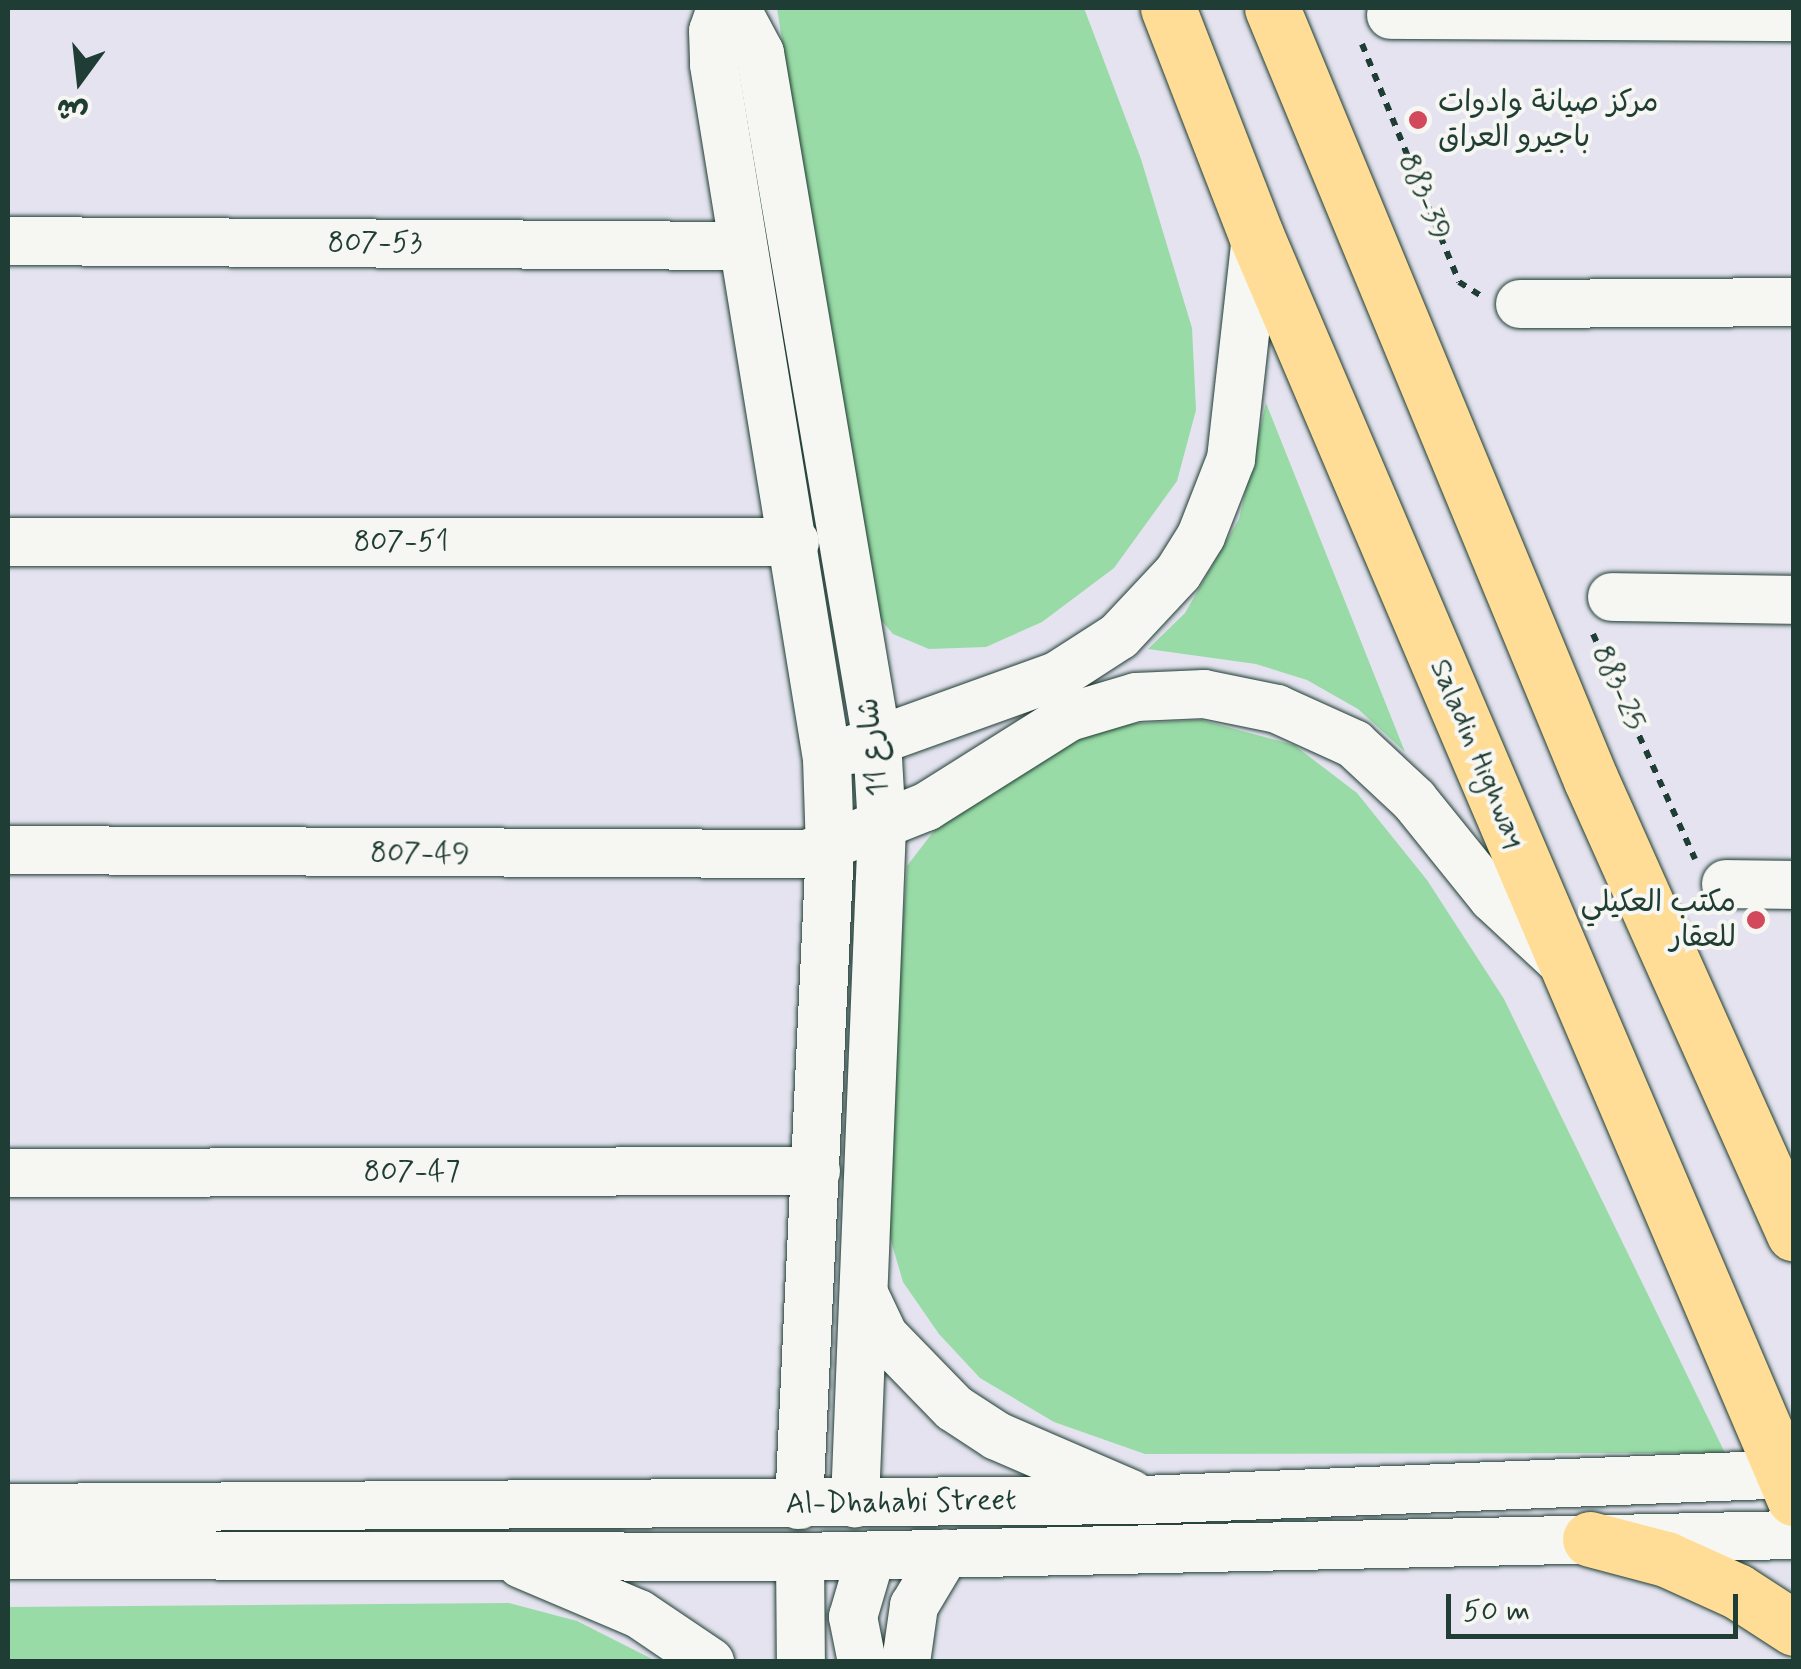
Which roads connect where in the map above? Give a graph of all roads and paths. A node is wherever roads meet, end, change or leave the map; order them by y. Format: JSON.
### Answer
{"nodes":[{"id":1,"x":721,"y":8,"type":"edge"},
{"id":2,"x":736,"y":8,"type":"edge"},
{"id":3,"x":1168,"y":8,"type":"edge"},
{"id":4,"x":1272,"y":8,"type":"edge"},
{"id":5,"x":1391,"y":16,"type":"joint"},
{"id":6,"x":1794,"y":17,"type":"edge"},
{"id":7,"x":1256,"y":235,"type":"junction"},
{"id":8,"x":8,"y":241,"type":"edge"},
{"id":9,"x":742,"y":246,"type":"junction"},
{"id":10,"x":1794,"y":302,"type":"edge"},
{"id":11,"x":1520,"y":304,"type":"joint"},
{"id":12,"x":8,"y":542,"type":"edge"},
{"id":13,"x":795,"y":542,"type":"junction"},
{"id":14,"x":1612,"y":597,"type":"joint"},
{"id":15,"x":1794,"y":600,"type":"edge"},
{"id":16,"x":878,"y":741,"type":"junction"},
{"id":17,"x":827,"y":758,"type":"junction"},
{"id":18,"x":882,"y":827,"type":"junction"},
{"id":19,"x":830,"y":848,"type":"junction"},
{"id":20,"x":8,"y":850,"type":"edge"},
{"id":21,"x":1726,"y":884,"type":"joint"},
{"id":22,"x":1794,"y":885,"type":"edge"},
{"id":23,"x":1568,"y":967,"type":"junction"},
{"id":24,"x":816,"y":1171,"type":"junction"},
{"id":25,"x":8,"y":1172,"type":"edge"},
{"id":26,"x":1794,"y":1234,"type":"edge"},
{"id":27,"x":864,"y":1294,"type":"junction"},
{"id":28,"x":1790,"y":1482,"type":"edge"},
{"id":29,"x":1143,"y":1500,"type":"junction"},
{"id":30,"x":855,"y":1503,"type":"junction"},
{"id":31,"x":800,"y":1505,"type":"junction"},
{"id":32,"x":8,"y":1508,"type":"edge"},
{"id":33,"x":1794,"y":1535,"type":"edge"},
{"id":34,"x":1590,"y":1539,"type":"junction"},
{"id":35,"x":945,"y":1554,"type":"junction"},
{"id":36,"x":8,"y":1555,"type":"edge"},
{"id":37,"x":505,"y":1556,"type":"junction"},
{"id":38,"x":870,"y":1556,"type":"junction"},
{"id":39,"x":800,"y":1557,"type":"junction"},
{"id":40,"x":1794,"y":1628,"type":"edge"},
{"id":41,"x":710,"y":1662,"type":"edge"},
{"id":42,"x":802,"y":1662,"type":"edge"},
{"id":43,"x":862,"y":1662,"type":"edge"},
{"id":44,"x":906,"y":1662,"type":"edge"}],
"edges":[{"from":1,"to":9,"type":"street","name":"شارع 11"},
{"from":2,"to":16,"type":"street","name":"شارع 11"},
{"from":3,"to":7,"type":"main road","name":"Saladin Highway"},
{"from":4,"to":26,"type":"main road"},
{"from":5,"to":6,"type":"street"},
{"from":5,"to":11,"type":"path","name":"883-39"},
{"from":7,"to":16,"type":"street"},
{"from":7,"to":23,"type":"main road","name":"Saladin Highway"},
{"from":8,"to":9,"type":"street","name":"807-53"},
{"from":9,"to":13,"type":"street","name":"شارع 11"},
{"from":10,"to":11,"type":"street"},
{"from":12,"to":13,"type":"street","name":"807-51"},
{"from":13,"to":17,"type":"street","name":"شارع 11"},
{"from":14,"to":15,"type":"street","name":"883-25"},
{"from":14,"to":21,"type":"path","name":"883-25"},
{"from":16,"to":17,"type":"street"},
{"from":16,"to":18,"type":"street","name":"شارع 11"},
{"from":17,"to":19,"type":"street","name":"شارع 11"},
{"from":18,"to":19,"type":"street","name":"807-49"},
{"from":18,"to":23,"type":"street","name":"807-49"},
{"from":18,"to":27,"type":"street","name":"شارع 11"},
{"from":19,"to":20,"type":"street","name":"807-49"},
{"from":19,"to":24,"type":"street","name":"شارع 11"},
{"from":21,"to":22,"type":"street"},
{"from":23,"to":28,"type":"main road","name":"Saladin Highway"},
{"from":24,"to":25,"type":"street","name":"807-47"},
{"from":24,"to":31,"type":"street","name":"شارع 11"},
{"from":27,"to":29,"type":"street"},
{"from":27,"to":30,"type":"street","name":"شارع 11"},
{"from":28,"to":29,"type":"street","name":"Al-Dhahabi Street"},
{"from":29,"to":30,"type":"street","name":"Al-Dhahabi Street"},
{"from":30,"to":31,"type":"street","name":"Al-Dhahabi Street"},
{"from":31,"to":32,"type":"street","name":"Al-Dhahabi Street"},
{"from":33,"to":34,"type":"street","name":"Al-Dhahabi Street"},
{"from":34,"to":35,"type":"street","name":"Al-Dhahabi Street"},
{"from":34,"to":40,"type":"main road"},
{"from":35,"to":38,"type":"street","name":"Al-Dhahabi Street"},
{"from":35,"to":44,"type":"street"},
{"from":36,"to":37,"type":"street","name":"Al-Dhahabi Street"},
{"from":37,"to":39,"type":"street","name":"Al-Dhahabi Street"},
{"from":37,"to":41,"type":"street"},
{"from":38,"to":39,"type":"street","name":"Al-Dhahabi Street"},
{"from":38,"to":43,"type":"street"},
{"from":39,"to":42,"type":"street"}]}
